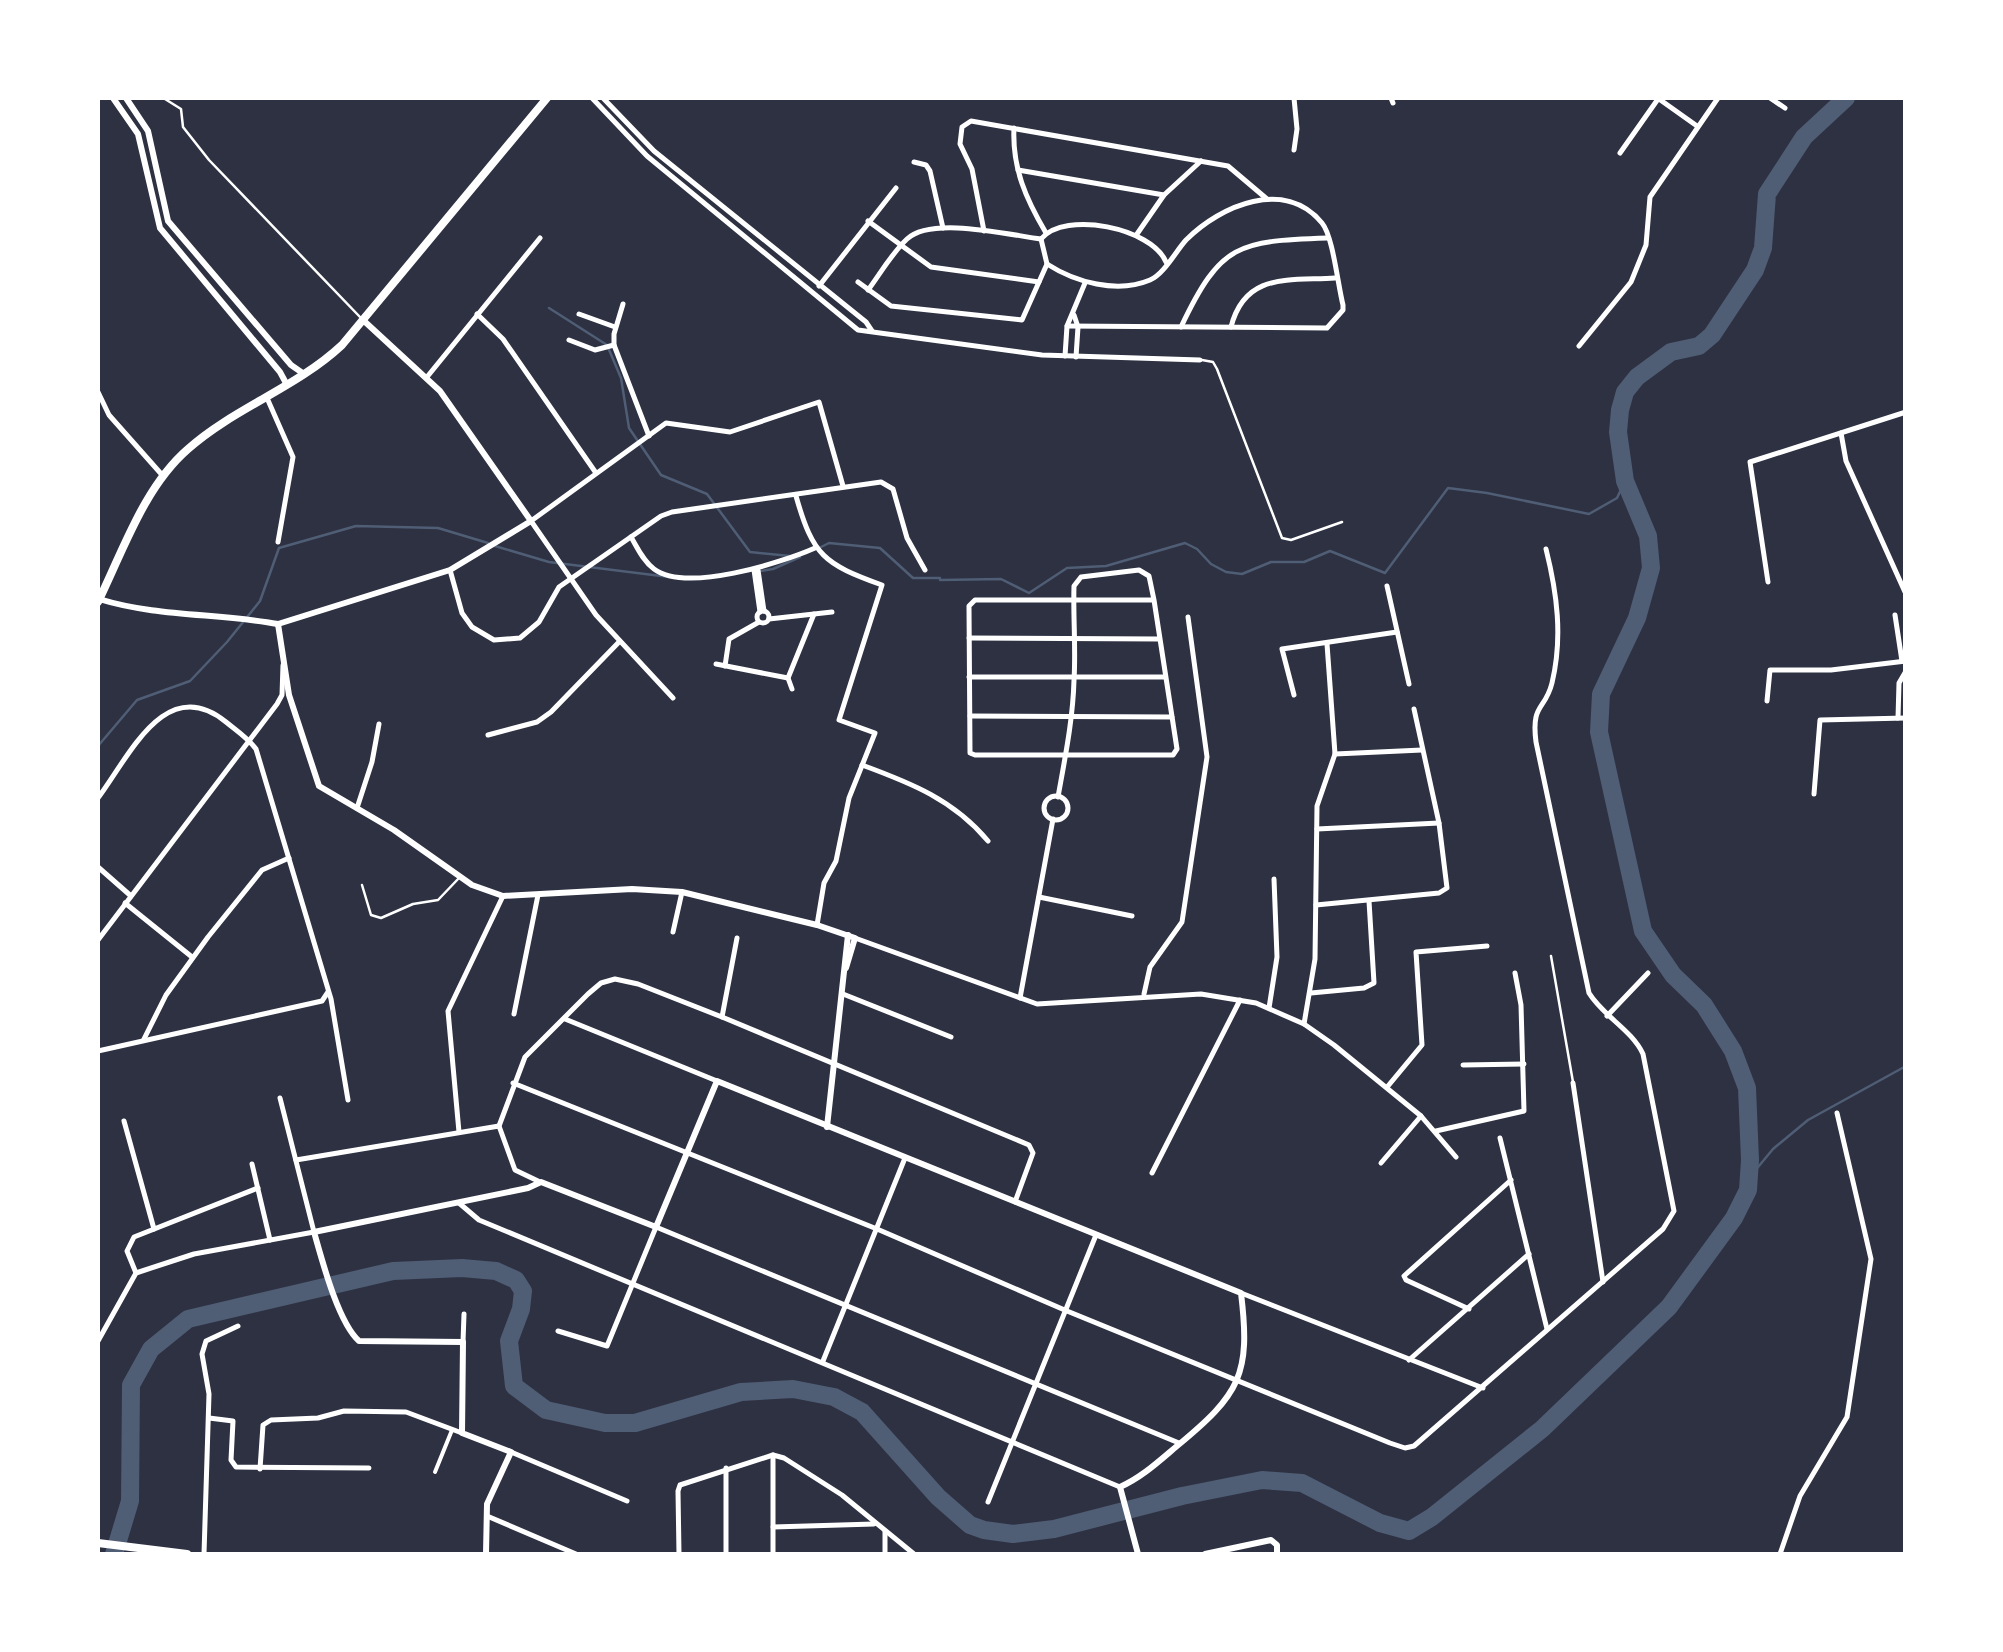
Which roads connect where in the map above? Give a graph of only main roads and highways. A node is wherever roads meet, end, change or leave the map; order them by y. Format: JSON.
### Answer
{"nodes":[{"id":1,"x":547,"y":98,"type":"edge"},
{"id":2,"x":98,"y":600,"type":"edge"},
{"id":3,"x":98,"y":1543,"type":"edge"},
{"id":4,"x":188,"y":1554,"type":"edge"}],
"edges":[{"from":1,"to":2,"type":"main road"},
{"from":3,"to":4,"type":"main road"}]}
